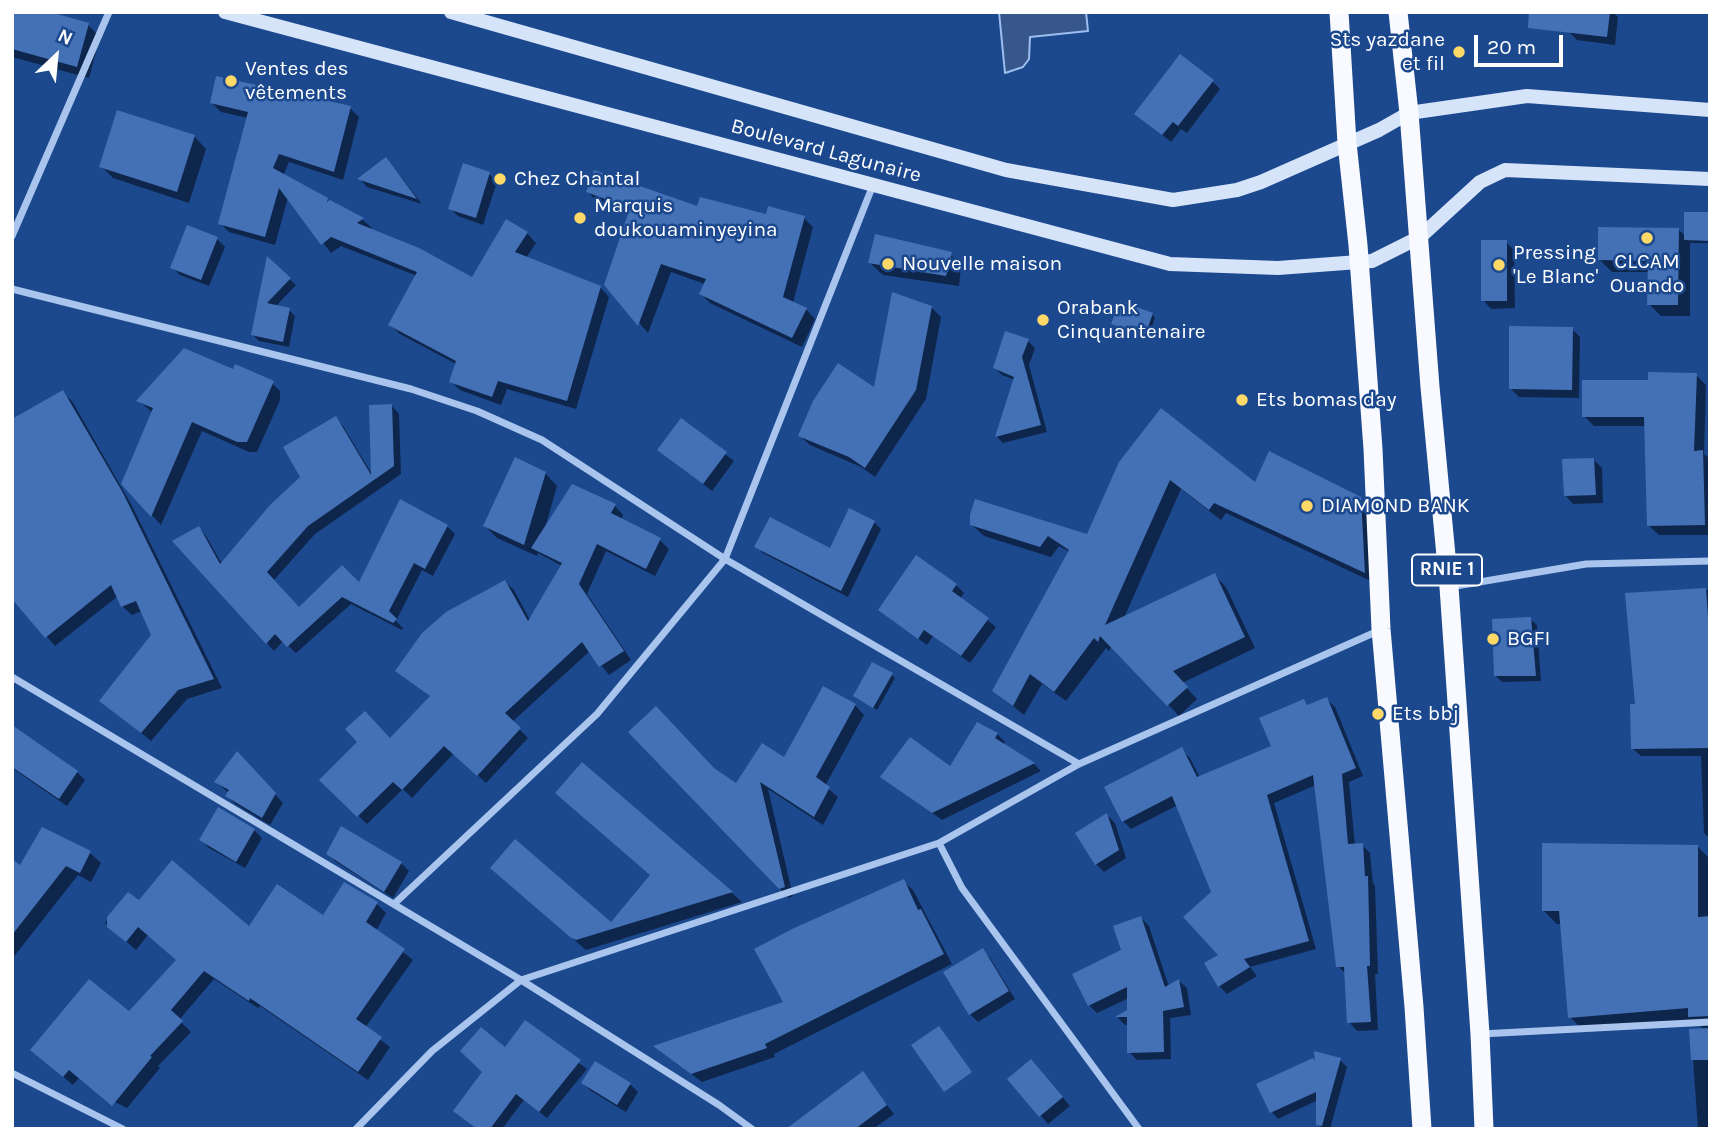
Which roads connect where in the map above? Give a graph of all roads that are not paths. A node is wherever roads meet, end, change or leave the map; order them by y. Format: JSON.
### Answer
{"nodes":[{"id":1,"x":109,"y":12,"type":"edge"},
{"id":2,"x":225,"y":12,"type":"edge"},
{"id":3,"x":451,"y":12,"type":"edge"},
{"id":4,"x":1339,"y":12,"type":"edge"},
{"id":5,"x":1398,"y":12,"type":"edge"},
{"id":6,"x":1710,"y":110,"type":"edge"},
{"id":7,"x":1409,"y":113,"type":"junction"},
{"id":8,"x":1347,"y":143,"type":"junction"},
{"id":9,"x":1710,"y":179,"type":"edge"},
{"id":10,"x":874,"y":184,"type":"junction"},
{"id":11,"x":12,"y":236,"type":"edge"},
{"id":12,"x":1420,"y":237,"type":"junction"},
{"id":13,"x":1359,"y":262,"type":"junction"},
{"id":14,"x":12,"y":289,"type":"edge"},
{"id":15,"x":726,"y":559,"type":"junction"},
{"id":16,"x":1710,"y":561,"type":"edge"},
{"id":17,"x":1449,"y":587,"type":"junction"},
{"id":18,"x":1381,"y":629,"type":"junction"},
{"id":19,"x":12,"y":677,"type":"edge"},
{"id":20,"x":1079,"y":764,"type":"junction"},
{"id":21,"x":939,"y":843,"type":"junction"},
{"id":22,"x":394,"y":904,"type":"junction"},
{"id":23,"x":521,"y":980,"type":"junction"},
{"id":24,"x":1710,"y":1022,"type":"edge"},
{"id":25,"x":1480,"y":1034,"type":"junction"},
{"id":26,"x":12,"y":1073,"type":"edge"},
{"id":27,"x":123,"y":1129,"type":"edge"},
{"id":28,"x":356,"y":1129,"type":"edge"},
{"id":29,"x":751,"y":1129,"type":"edge"},
{"id":30,"x":1139,"y":1129,"type":"edge"},
{"id":31,"x":1422,"y":1129,"type":"edge"},
{"id":32,"x":1484,"y":1129,"type":"edge"}],
"edges":[{"from":1,"to":11,"type":"street"},
{"from":2,"to":10,"type":"main road","name":"Boulevard Lagunaire"},
{"from":3,"to":8,"type":"main road","name":"Boulevard Lagunaire"},
{"from":4,"to":8,"type":"highway"},
{"from":5,"to":7,"type":"highway","number":"RNIE 1"},
{"from":6,"to":7,"type":"main road"},
{"from":7,"to":8,"type":"main road","name":"Boulevard Lagunaire"},
{"from":7,"to":12,"type":"highway","number":"RNIE 1"},
{"from":8,"to":13,"type":"highway"},
{"from":9,"to":12,"type":"main road","name":"Boulevard Lagunaire"},
{"from":10,"to":13,"type":"main road","name":"Boulevard Lagunaire"},
{"from":10,"to":15,"type":"street"},
{"from":12,"to":13,"type":"main road","name":"Boulevard Lagunaire"},
{"from":12,"to":17,"type":"highway","number":"RNIE 1"},
{"from":13,"to":18,"type":"highway"},
{"from":14,"to":15,"type":"street"},
{"from":15,"to":20,"type":"street"},
{"from":15,"to":22,"type":"street"},
{"from":16,"to":17,"type":"street"},
{"from":17,"to":25,"type":"highway","number":"RNIE 1"},
{"from":18,"to":20,"type":"street"},
{"from":18,"to":31,"type":"highway"},
{"from":19,"to":22,"type":"street"},
{"from":20,"to":21,"type":"street"},
{"from":21,"to":23,"type":"street"},
{"from":21,"to":30,"type":"street"},
{"from":22,"to":23,"type":"street"},
{"from":23,"to":28,"type":"street"},
{"from":23,"to":29,"type":"street"},
{"from":24,"to":25,"type":"street"},
{"from":25,"to":32,"type":"highway","number":"RNIE 1"},
{"from":26,"to":27,"type":"street"}]}
